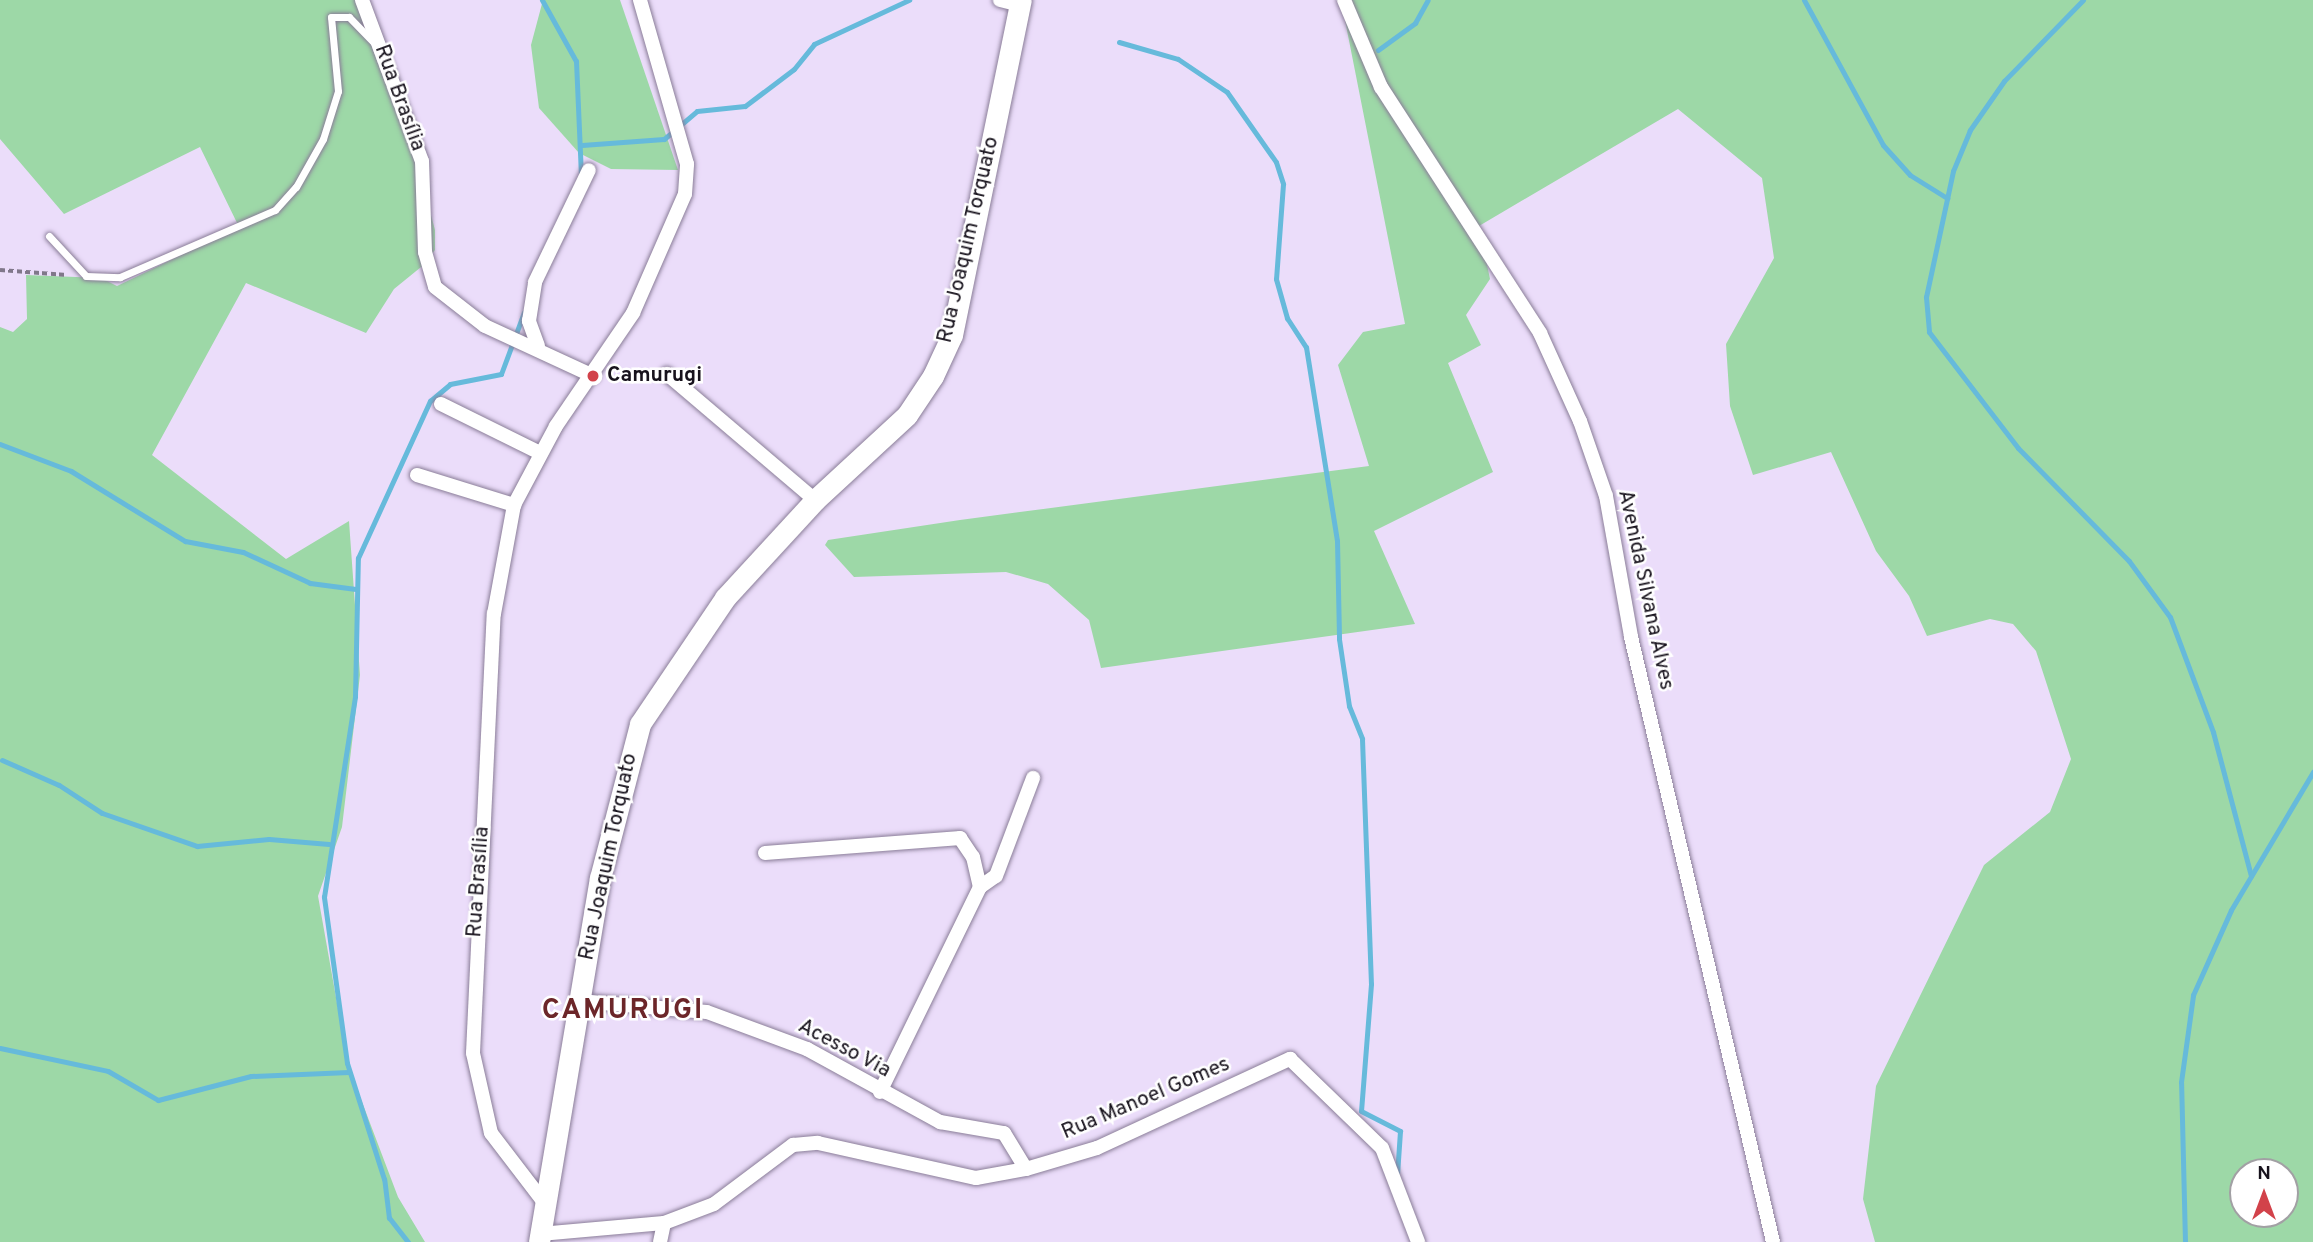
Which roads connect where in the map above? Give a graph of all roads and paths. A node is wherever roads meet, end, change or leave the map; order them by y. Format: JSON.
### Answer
{"nodes":[{"id":1,"x":362,"y":0,"type":"edge"},
{"id":2,"x":640,"y":0,"type":"edge"},
{"id":3,"x":1344,"y":0,"type":"edge"},
{"id":4,"x":1014,"y":2,"type":"edge"},
{"id":5,"x":381,"y":50,"type":"junction"},
{"id":6,"x":589,"y":170,"type":"dead end"},
{"id":7,"x":49,"y":236,"type":"dead end"},
{"id":8,"x":0,"y":270,"type":"edge"},
{"id":9,"x":86,"y":276,"type":"junction"},
{"id":10,"x":538,"y":346,"type":"junction"},
{"id":11,"x":667,"y":374,"type":"dead end"},
{"id":12,"x":593,"y":376,"type":"junction"},
{"id":13,"x":441,"y":404,"type":"dead end"},
{"id":14,"x":540,"y":453,"type":"junction"},
{"id":15,"x":417,"y":475,"type":"dead end"},
{"id":16,"x":815,"y":500,"type":"junction"},
{"id":17,"x":514,"y":505,"type":"junction"},
{"id":18,"x":1033,"y":778,"type":"dead end"},
{"id":19,"x":765,"y":853,"type":"dead end"},
{"id":20,"x":980,"y":887,"type":"junction"},
{"id":21,"x":579,"y":1001,"type":"junction"},
{"id":22,"x":880,"y":1092,"type":"junction"},
{"id":23,"x":1026,"y":1169,"type":"junction"},
{"id":24,"x":543,"y":1201,"type":"junction"},
{"id":25,"x":664,"y":1223,"type":"junction"},
{"id":26,"x":540,"y":1238,"type":"edge"},
{"id":27,"x":660,"y":1242,"type":"edge"},
{"id":28,"x":1418,"y":1242,"type":"edge"},
{"id":29,"x":1773,"y":1242,"type":"edge"}],
"edges":[{"from":1,"to":5,"type":"street","name":"Rua Brasília"},
{"from":2,"to":12,"type":"street","name":"Rua Brasília"},
{"from":3,"to":29,"type":"street","name":"Avenida Silvana Alves"},
{"from":4,"to":16,"type":"street","name":"Rua Joaquim Torquato"},
{"from":5,"to":9,"type":"lane"},
{"from":5,"to":10,"type":"street","name":"Rua Brasília"},
{"from":6,"to":10,"type":"street"},
{"from":7,"to":9,"type":"lane"},
{"from":8,"to":9,"type":"path"},
{"from":10,"to":12,"type":"street","name":"Rua Brasília"},
{"from":11,"to":16,"type":"street"},
{"from":12,"to":14,"type":"street","name":"Rua Brasília"},
{"from":13,"to":14,"type":"street"},
{"from":14,"to":17,"type":"street","name":"Rua Brasília"},
{"from":15,"to":17,"type":"street"},
{"from":16,"to":21,"type":"street","name":"Rua Joaquim Torquato"},
{"from":17,"to":24,"type":"street","name":"Rua Brasília"},
{"from":18,"to":20,"type":"street"},
{"from":19,"to":20,"type":"street"},
{"from":20,"to":22,"type":"street"},
{"from":21,"to":22,"type":"street","name":"Acesso Via"},
{"from":21,"to":24,"type":"street","name":"Rua Joaquim Torquato"},
{"from":22,"to":23,"type":"street","name":"Acesso Via"},
{"from":23,"to":25,"type":"street","name":"Rua Manoel Gomes"},
{"from":23,"to":28,"type":"street","name":"Rua Manoel Gomes"},
{"from":24,"to":26,"type":"street"},
{"from":25,"to":26,"type":"street","name":"Rua Manoel Gomes"},
{"from":25,"to":27,"type":"street"}]}
